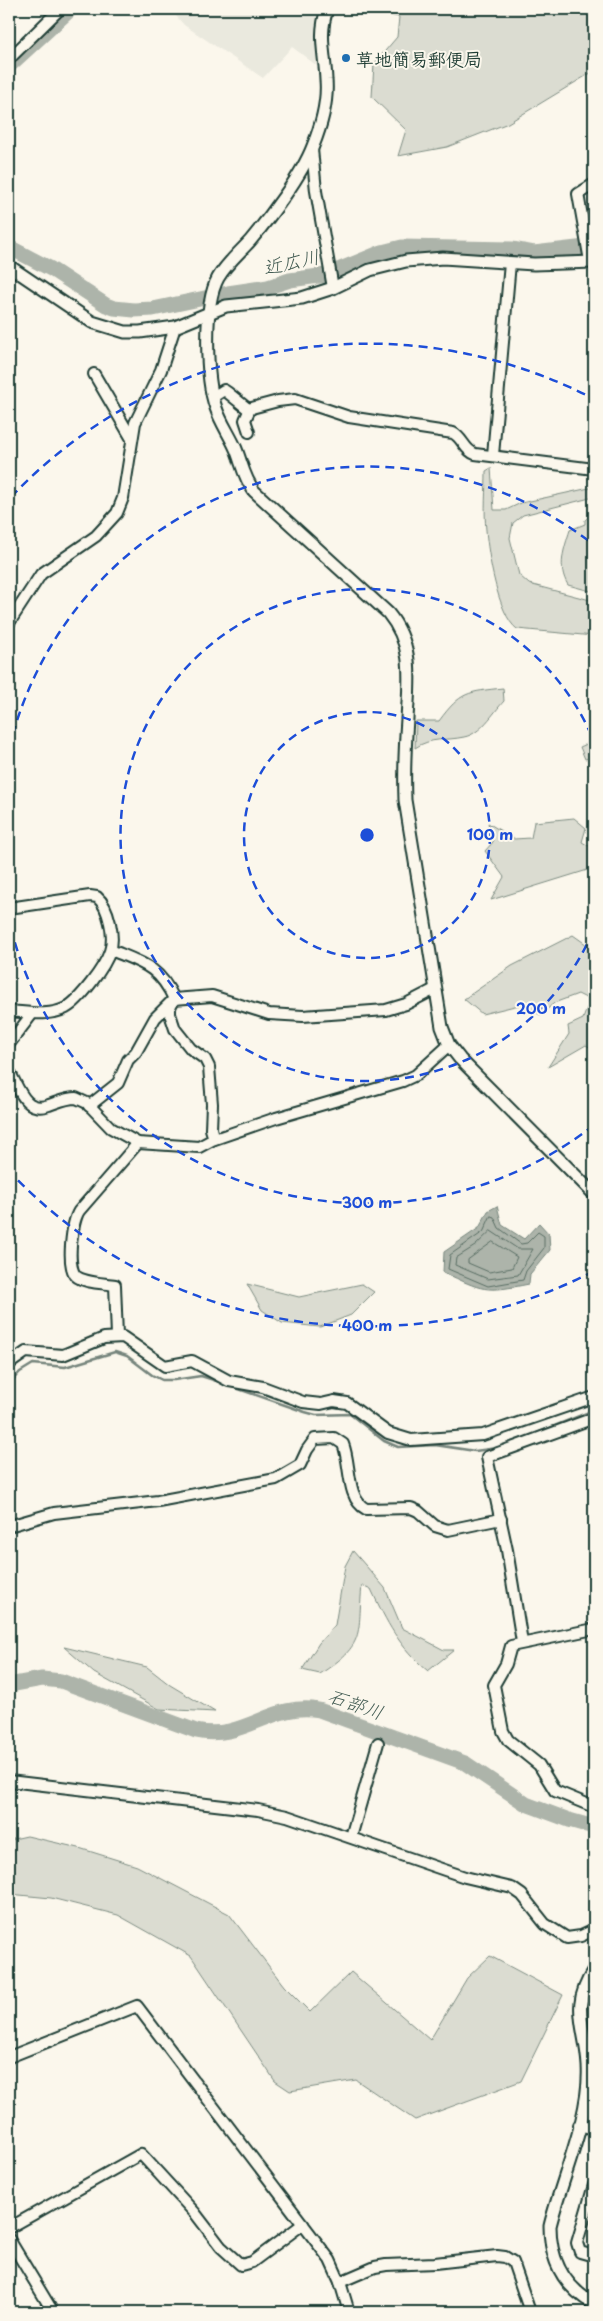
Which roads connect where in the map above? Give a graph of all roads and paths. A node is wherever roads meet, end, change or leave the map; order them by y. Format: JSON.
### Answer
{"nodes":[{"id":1,"x":60,"y":9,"type":"edge"},
{"id":2,"x":327,"y":9,"type":"edge"},
{"id":3,"x":9,"y":59,"type":"edge"},
{"id":4,"x":312,"y":149,"type":"junction"},
{"id":5,"x":594,"y":184,"type":"edge"},
{"id":6,"x":591,"y":259,"type":"edge"},
{"id":7,"x":510,"y":262,"type":"junction"},
{"id":8,"x":9,"y":266,"type":"edge"},
{"id":9,"x":332,"y":284,"type":"junction"},
{"id":10,"x":207,"y":313,"type":"junction"},
{"id":11,"x":175,"y":328,"type":"junction"},
{"id":12,"x":94,"y":374,"type":"dead end"},
{"id":13,"x":213,"y":396,"type":"junction"},
{"id":14,"x":250,"y":409,"type":"junction"},
{"id":15,"x":249,"y":432,"type":"dead end"},
{"id":16,"x":132,"y":439,"type":"junction"},
{"id":17,"x":493,"y":455,"type":"junction"},
{"id":18,"x":594,"y":469,"type":"edge"},
{"id":19,"x":9,"y":623,"type":"edge"},
{"id":20,"x":9,"y":908,"type":"edge"},
{"id":21,"x":111,"y":950,"type":"junction"},
{"id":22,"x":435,"y":989,"type":"junction"},
{"id":23,"x":174,"y":1000,"type":"junction"},
{"id":24,"x":9,"y":1011,"type":"edge"},
{"id":25,"x":32,"y":1014,"type":"junction"},
{"id":26,"x":9,"y":1044,"type":"edge"},
{"id":27,"x":450,"y":1046,"type":"junction"},
{"id":28,"x":9,"y":1071,"type":"edge"},
{"id":29,"x":89,"y":1106,"type":"junction"},
{"id":30,"x":214,"y":1139,"type":"junction"},
{"id":31,"x":138,"y":1143,"type":"junction"},
{"id":32,"x":594,"y":1194,"type":"edge"},
{"id":33,"x":117,"y":1336,"type":"junction"},
{"id":34,"x":9,"y":1364,"type":"edge"},
{"id":35,"x":594,"y":1397,"type":"edge"},
{"id":36,"x":594,"y":1418,"type":"edge"},
{"id":37,"x":501,"y":1519,"type":"junction"},
{"id":38,"x":9,"y":1526,"type":"edge"},
{"id":39,"x":594,"y":1629,"type":"edge"},
{"id":40,"x":522,"y":1642,"type":"junction"},
{"id":41,"x":378,"y":1743,"type":"dead end"},
{"id":42,"x":9,"y":1781,"type":"edge"},
{"id":43,"x":594,"y":1807,"type":"edge"},
{"id":44,"x":351,"y":1837,"type":"junction"},
{"id":45,"x":594,"y":1930,"type":"edge"},
{"id":46,"x":594,"y":1970,"type":"edge"},
{"id":47,"x":9,"y":2057,"type":"edge"},
{"id":48,"x":579,"y":2125,"type":"junction"},
{"id":49,"x":594,"y":2129,"type":"edge"},
{"id":50,"x":594,"y":2185,"type":"edge"},
{"id":51,"x":303,"y":2224,"type":"junction"},
{"id":52,"x":9,"y":2228,"type":"edge"},
{"id":53,"x":9,"y":2239,"type":"edge"},
{"id":54,"x":594,"y":2256,"type":"edge"},
{"id":55,"x":340,"y":2282,"type":"junction"},
{"id":56,"x":594,"y":2304,"type":"edge"},
{"id":57,"x":53,"y":2312,"type":"edge"},
{"id":58,"x":349,"y":2312,"type":"edge"},
{"id":59,"x":528,"y":2312,"type":"edge"}],
"edges":[{"from":1,"to":3,"type":"street"},
{"from":2,"to":4,"type":"street"},
{"from":4,"to":9,"type":"street"},
{"from":4,"to":10,"type":"street"},
{"from":5,"to":6,"type":"street"},
{"from":6,"to":7,"type":"street"},
{"from":7,"to":9,"type":"street"},
{"from":7,"to":17,"type":"street"},
{"from":8,"to":11,"type":"street"},
{"from":9,"to":10,"type":"street"},
{"from":10,"to":11,"type":"street"},
{"from":10,"to":13,"type":"street"},
{"from":11,"to":16,"type":"street"},
{"from":12,"to":16,"type":"street"},
{"from":13,"to":14,"type":"street"},
{"from":13,"to":22,"type":"street"},
{"from":14,"to":15,"type":"street"},
{"from":14,"to":17,"type":"street"},
{"from":16,"to":19,"type":"street"},
{"from":17,"to":18,"type":"street"},
{"from":20,"to":21,"type":"street"},
{"from":21,"to":23,"type":"street"},
{"from":21,"to":25,"type":"street"},
{"from":22,"to":23,"type":"street"},
{"from":22,"to":27,"type":"street"},
{"from":23,"to":29,"type":"street"},
{"from":23,"to":30,"type":"street"},
{"from":24,"to":25,"type":"street"},
{"from":25,"to":26,"type":"street"},
{"from":27,"to":30,"type":"street"},
{"from":27,"to":32,"type":"street"},
{"from":28,"to":29,"type":"street"},
{"from":29,"to":31,"type":"street"},
{"from":30,"to":31,"type":"street"},
{"from":31,"to":33,"type":"street"},
{"from":33,"to":34,"type":"street"},
{"from":33,"to":35,"type":"street"},
{"from":36,"to":37,"type":"street"},
{"from":37,"to":38,"type":"street"},
{"from":37,"to":40,"type":"street"},
{"from":39,"to":40,"type":"street"},
{"from":40,"to":43,"type":"street"},
{"from":41,"to":44,"type":"street"},
{"from":42,"to":44,"type":"street"},
{"from":44,"to":45,"type":"street"},
{"from":46,"to":48,"type":"street"},
{"from":47,"to":51,"type":"street"},
{"from":48,"to":49,"type":"street"},
{"from":48,"to":56,"type":"street"},
{"from":50,"to":54,"type":"street"},
{"from":51,"to":52,"type":"street"},
{"from":51,"to":55,"type":"street"},
{"from":53,"to":57,"type":"street"},
{"from":55,"to":58,"type":"street"},
{"from":55,"to":59,"type":"street"}]}
